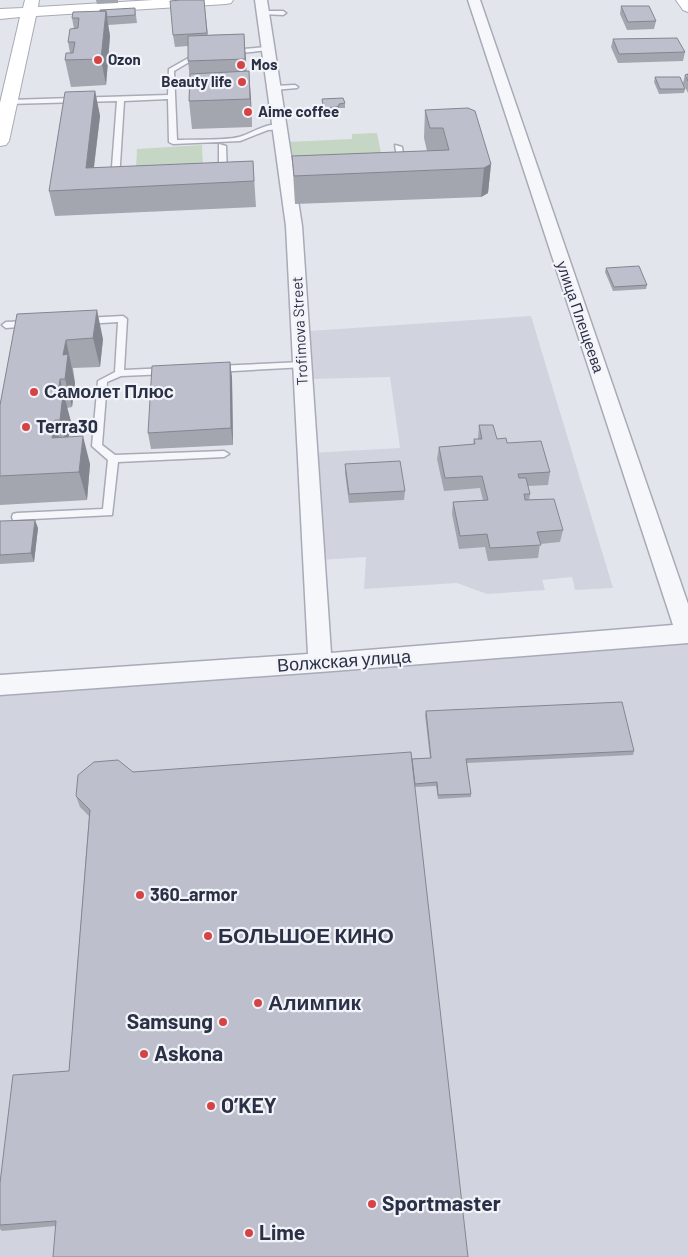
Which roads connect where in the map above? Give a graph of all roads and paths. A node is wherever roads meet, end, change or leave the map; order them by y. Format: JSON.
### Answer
{"nodes":[{"id":1,"x":226,"y":0,"type":"edge"},
{"id":2,"x":474,"y":0,"type":"edge"},
{"id":3,"x":683,"y":0,"type":"edge"},
{"id":4,"x":30,"y":6,"type":"edge"},
{"id":5,"x":262,"y":6,"type":"edge"},
{"id":6,"x":688,"y":7,"type":"edge"},
{"id":7,"x":283,"y":13,"type":"dead end"},
{"id":8,"x":0,"y":14,"type":"edge"},
{"id":9,"x":268,"y":50,"type":"junction"},
{"id":10,"x":219,"y":52,"type":"edge"},
{"id":11,"x":209,"y":53,"type":"edge"},
{"id":12,"x":295,"y":87,"type":"dead end"},
{"id":13,"x":274,"y":88,"type":"junction"},
{"id":14,"x":172,"y":98,"type":"junction"},
{"id":15,"x":121,"y":99,"type":"junction"},
{"id":16,"x":9,"y":102,"type":"junction"},
{"id":17,"x":280,"y":127,"type":"junction"},
{"id":18,"x":0,"y":141,"type":"edge"},
{"id":19,"x":222,"y":146,"type":"dead end"},
{"id":20,"x":398,"y":147,"type":"dead end"},
{"id":21,"x":392,"y":165,"type":"edge"},
{"id":22,"x":214,"y":176,"type":"edge"},
{"id":23,"x":125,"y":181,"type":"edge"},
{"id":24,"x":74,"y":322,"type":"edge"},
{"id":25,"x":35,"y":323,"type":"edge"},
{"id":26,"x":6,"y":325,"type":"dead end"},
{"id":27,"x":302,"y":365,"type":"junction"},
{"id":28,"x":205,"y":369,"type":"edge"},
{"id":29,"x":176,"y":370,"type":"edge"},
{"id":30,"x":119,"y":373,"type":"junction"},
{"id":31,"x":224,"y":454,"type":"dead end"},
{"id":32,"x":113,"y":459,"type":"junction"},
{"id":33,"x":17,"y":517,"type":"dead end"},
{"id":34,"x":687,"y":634,"type":"edge"},
{"id":35,"x":320,"y":663,"type":"junction"},
{"id":36,"x":0,"y":685,"type":"edge"}],
"edges":[{"from":1,"to":4,"type":"main road"},
{"from":2,"to":34,"type":"street","name":"улица Плещеева"},
{"from":3,"to":6,"type":"main road"},
{"from":4,"to":8,"type":"main road"},
{"from":4,"to":16,"type":"main road"},
{"from":5,"to":7,"type":"lane"},
{"from":5,"to":9,"type":"street","name":"Trofimova Street"},
{"from":9,"to":10,"type":"lane"},
{"from":9,"to":13,"type":"street","name":"Trofimova Street"},
{"from":11,"to":14,"type":"lane"},
{"from":12,"to":13,"type":"lane"},
{"from":13,"to":17,"type":"street","name":"Trofimova Street"},
{"from":14,"to":15,"type":"lane"},
{"from":14,"to":17,"type":"lane"},
{"from":15,"to":16,"type":"lane"},
{"from":15,"to":23,"type":"lane"},
{"from":16,"to":18,"type":"main road"},
{"from":17,"to":27,"type":"street","name":"Trofimova Street"},
{"from":19,"to":22,"type":"lane"},
{"from":20,"to":21,"type":"lane"},
{"from":24,"to":30,"type":"lane"},
{"from":25,"to":26,"type":"lane"},
{"from":27,"to":28,"type":"lane"},
{"from":27,"to":35,"type":"street","name":"Trofimova Street"},
{"from":29,"to":30,"type":"lane"},
{"from":30,"to":32,"type":"lane"},
{"from":31,"to":32,"type":"lane"},
{"from":32,"to":33,"type":"lane"},
{"from":34,"to":35,"type":"street","name":"Волжская улица"},
{"from":35,"to":36,"type":"street","name":"Волжская улица"}]}
